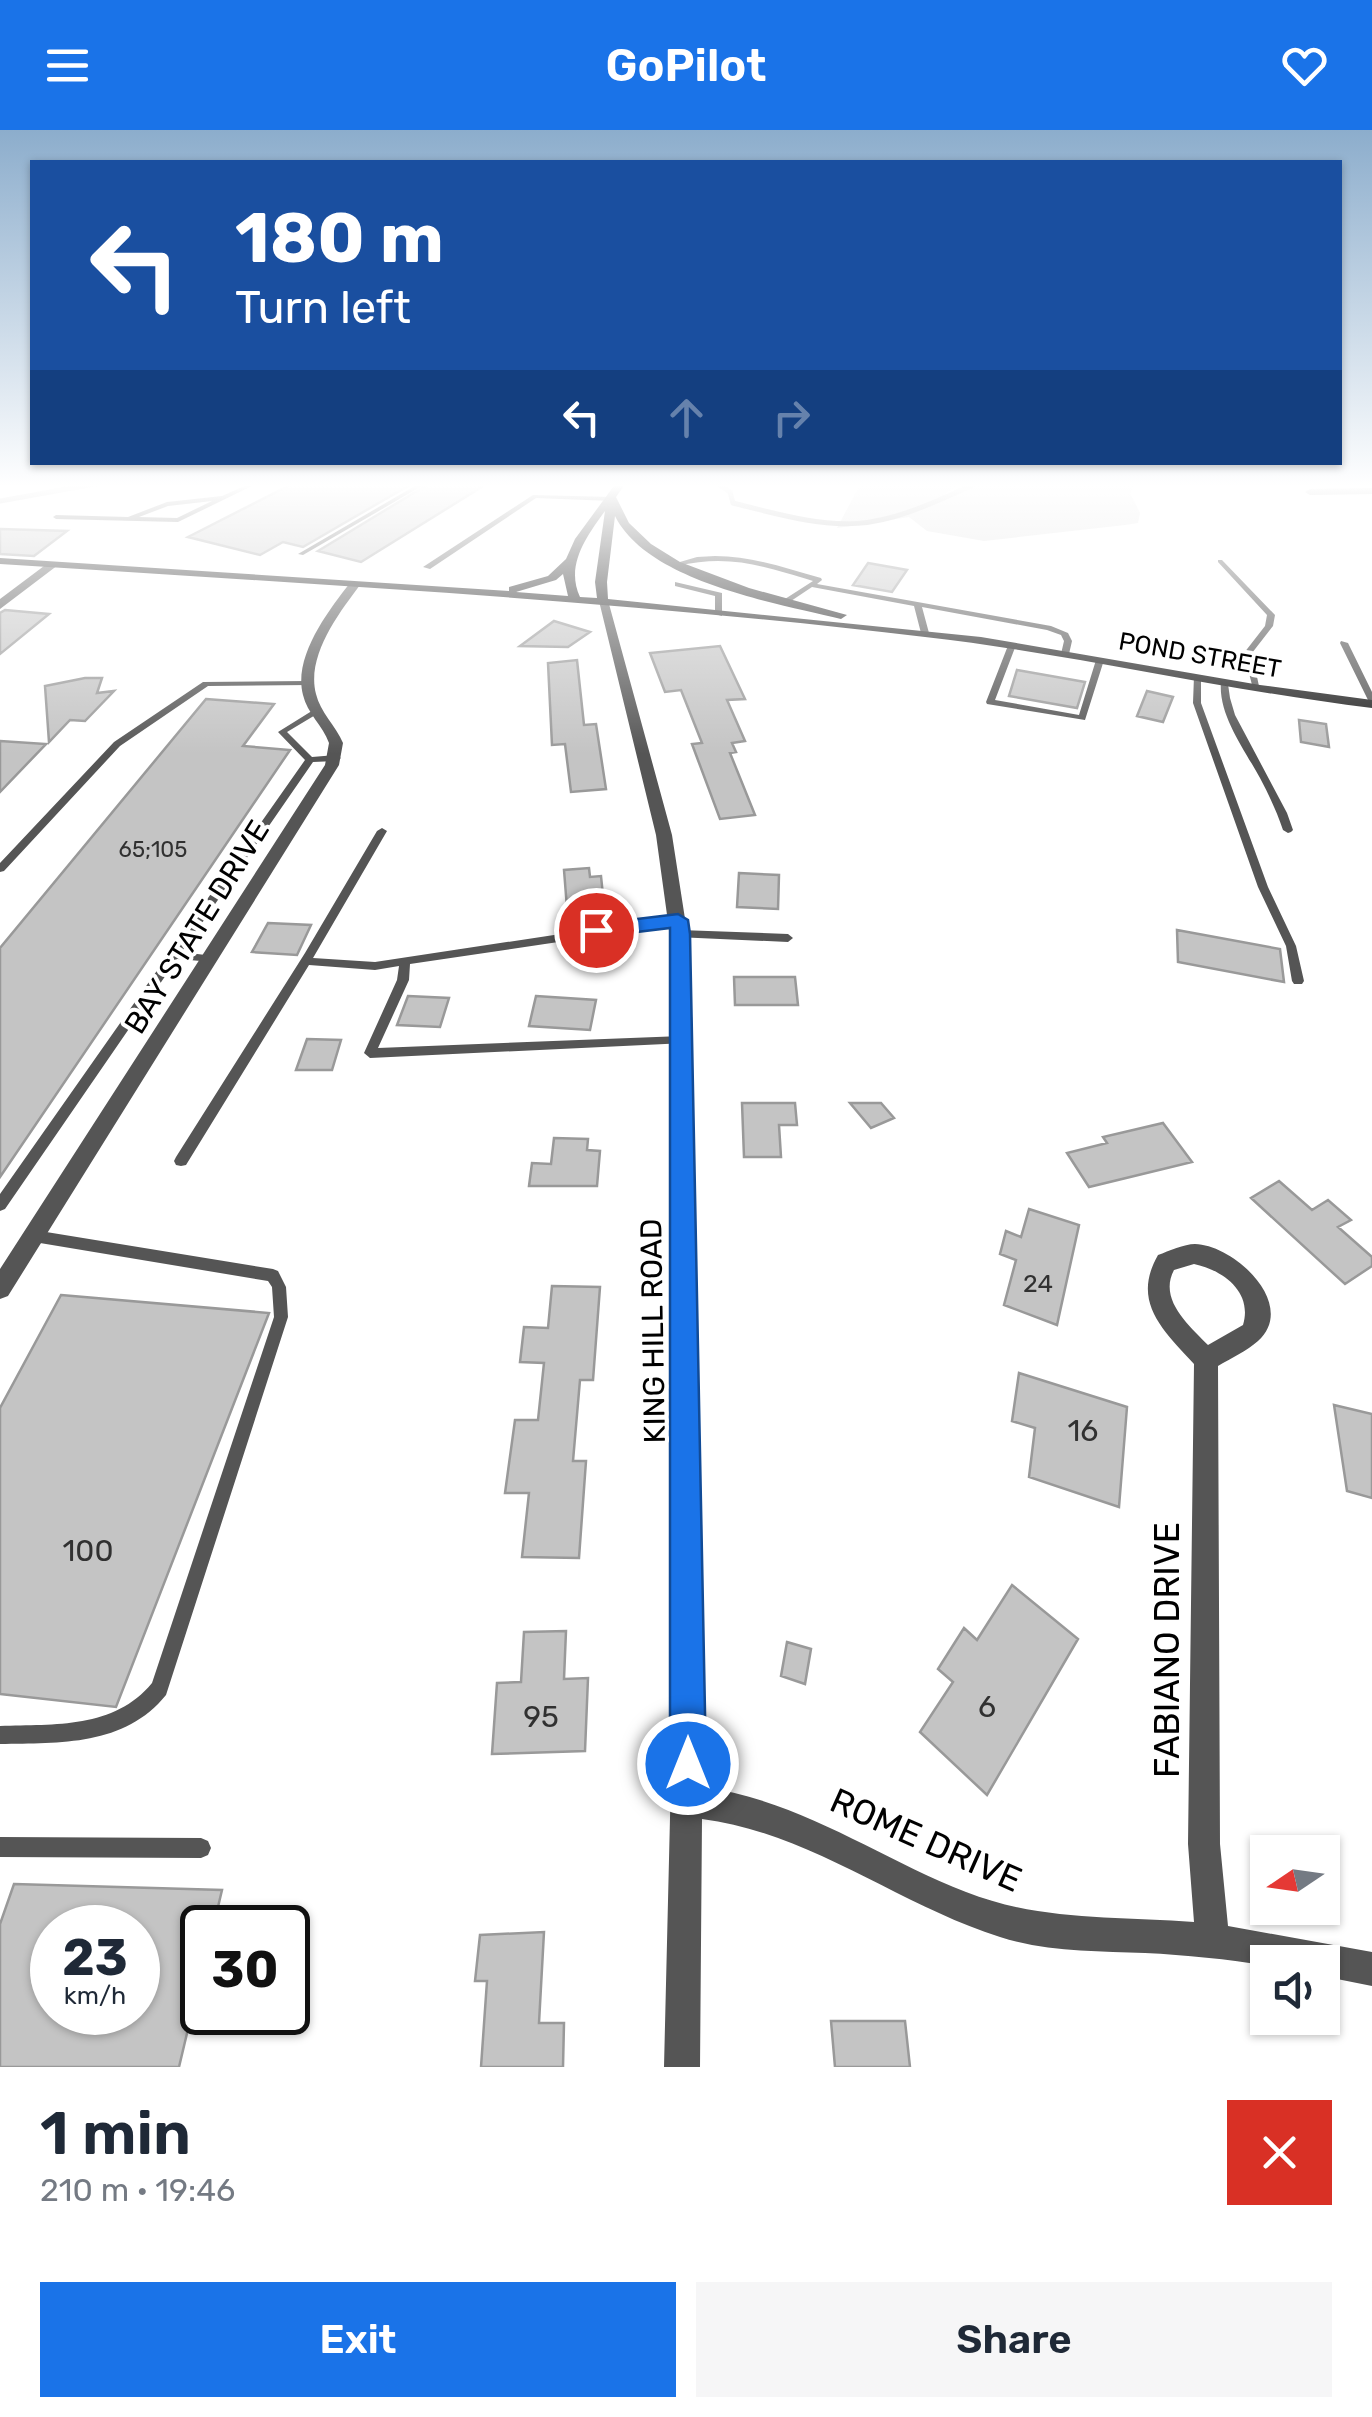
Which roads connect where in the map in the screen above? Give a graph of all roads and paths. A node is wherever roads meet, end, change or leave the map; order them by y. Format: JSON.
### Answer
{"nodes":[{"id":1,"x":41,"y":573,"type":"edge"},
{"id":2,"x":179,"y":573,"type":"edge"},
{"id":3,"x":559,"y":573,"type":"edge"},
{"id":4,"x":569,"y":573,"type":"edge"},
{"id":5,"x":602,"y":573,"type":"edge"},
{"id":6,"x":705,"y":573,"type":"edge"},
{"id":7,"x":795,"y":573,"type":"edge"},
{"id":8,"x":1233,"y":573,"type":"edge"},
{"id":9,"x":678,"y":584,"type":"dead end"},
{"id":10,"x":354,"y":585,"type":"junction"},
{"id":11,"x":811,"y":585,"type":"junction"},
{"id":12,"x":457,"y":592,"type":"junction"},
{"id":13,"x":576,"y":601,"type":"junction"},
{"id":14,"x":788,"y":601,"type":"junction"},
{"id":15,"x":604,"y":604,"type":"junction"},
{"id":16,"x":0,"y":606,"type":"edge"},
{"id":17,"x":918,"y":606,"type":"junction"},
{"id":18,"x":719,"y":614,"type":"junction"},
{"id":19,"x":925,"y":633,"type":"junction"},
{"id":20,"x":1344,"y":642,"type":"dead end"},
{"id":21,"x":1012,"y":645,"type":"junction"},
{"id":22,"x":1065,"y":654,"type":"junction"},
{"id":23,"x":1100,"y":660,"type":"junction"},
{"id":24,"x":1197,"y":678,"type":"junction"},
{"id":25,"x":307,"y":683,"type":"junction"},
{"id":26,"x":1224,"y":684,"type":"junction"},
{"id":27,"x":1257,"y":689,"type":"junction"},
{"id":28,"x":1372,"y":702,"type":"edge"},
{"id":29,"x":318,"y":711,"type":"junction"},
{"id":30,"x":336,"y":758,"type":"junction"},
{"id":31,"x":310,"y":760,"type":"junction"},
{"id":32,"x":382,"y":830,"type":"dead end"},
{"id":33,"x":1288,"y":830,"type":"dead end"},
{"id":34,"x":0,"y":869,"type":"edge"},
{"id":35,"x":679,"y":927,"type":"junction"},
{"id":36,"x":788,"y":938,"type":"dead end"},
{"id":37,"x":174,"y":955,"type":"junction"},
{"id":38,"x":209,"y":959,"type":"junction"},
{"id":39,"x":306,"y":961,"type":"junction"},
{"id":40,"x":405,"y":962,"type":"junction"},
{"id":41,"x":1298,"y":980,"type":"dead end"},
{"id":42,"x":682,"y":1040,"type":"junction"},
{"id":43,"x":180,"y":1161,"type":"dead end"},
{"id":44,"x":0,"y":1206,"type":"edge"},
{"id":45,"x":34,"y":1236,"type":"junction"},
{"id":46,"x":0,"y":1288,"type":"edge"},
{"id":47,"x":1206,"y":1360,"type":"junction"},
{"id":48,"x":0,"y":1735,"type":"edge"},
{"id":49,"x":688,"y":1801,"type":"junction"},
{"id":50,"x":0,"y":1847,"type":"edge"},
{"id":51,"x":201,"y":1848,"type":"dead end"},
{"id":52,"x":1212,"y":1940,"type":"junction"},
{"id":53,"x":1372,"y":1969,"type":"edge"},
{"id":54,"x":682,"y":2067,"type":"edge"}],
"edges":[{"from":1,"to":16,"type":"street"},
{"from":2,"to":10,"type":"main road"},
{"from":3,"to":12,"type":"main road"},
{"from":4,"to":13,"type":"main road"},
{"from":5,"to":15,"type":"main road"},
{"from":6,"to":14,"type":"main road"},
{"from":7,"to":11,"type":"lane"},
{"from":8,"to":27,"type":"lane"},
{"from":9,"to":18,"type":"lane"},
{"from":10,"to":12,"type":"main road"},
{"from":10,"to":25,"type":"street"},
{"from":11,"to":14,"type":"lane"},
{"from":11,"to":17,"type":"lane"},
{"from":12,"to":13,"type":"main road","name":"POND STREET"},
{"from":13,"to":15,"type":"main road","name":"POND STREET"},
{"from":14,"to":19,"type":"main road"},
{"from":15,"to":18,"type":"main road","name":"POND STREET"},
{"from":15,"to":35,"type":"street","name":"KING HILL ROAD"},
{"from":17,"to":19,"type":"lane"},
{"from":17,"to":22,"type":"lane"},
{"from":18,"to":19,"type":"main road","name":"POND STREET"},
{"from":19,"to":21,"type":"main road","name":"POND STREET"},
{"from":20,"to":28,"type":"lane"},
{"from":21,"to":22,"type":"main road","name":"POND STREET"},
{"from":21,"to":23,"type":"lane"},
{"from":22,"to":23,"type":"main road","name":"POND STREET"},
{"from":23,"to":24,"type":"main road","name":"POND STREET"},
{"from":24,"to":26,"type":"main road","name":"POND STREET"},
{"from":24,"to":41,"type":"lane"},
{"from":25,"to":29,"type":"street"},
{"from":25,"to":34,"type":"lane"},
{"from":26,"to":27,"type":"main road","name":"POND STREET"},
{"from":26,"to":33,"type":"lane"},
{"from":27,"to":28,"type":"main road","name":"POND STREET"},
{"from":29,"to":30,"type":"street"},
{"from":29,"to":31,"type":"lane"},
{"from":30,"to":31,"type":"lane"},
{"from":30,"to":38,"type":"street","name":"BAY STATE DRIVE"},
{"from":31,"to":37,"type":"lane"},
{"from":32,"to":39,"type":"lane"},
{"from":35,"to":36,"type":"lane"},
{"from":35,"to":40,"type":"lane"},
{"from":35,"to":42,"type":"street","name":"KING HILL ROAD"},
{"from":37,"to":38,"type":"lane"},
{"from":37,"to":44,"type":"lane"},
{"from":38,"to":45,"type":"street","name":"BAY STATE DRIVE"},
{"from":39,"to":40,"type":"lane"},
{"from":39,"to":43,"type":"lane"},
{"from":40,"to":42,"type":"lane"},
{"from":42,"to":49,"type":"street","name":"KING HILL ROAD"},
{"from":45,"to":46,"type":"street","name":"BAY STATE DRIVE"},
{"from":45,"to":48,"type":"lane"},
{"from":47,"to":47,"type":"street"},
{"from":47,"to":52,"type":"street","name":"FABIANO DRIVE"},
{"from":49,"to":52,"type":"street","name":"ROME DRIVE"},
{"from":49,"to":54,"type":"street","name":"KING HILL ROAD"},
{"from":50,"to":51,"type":"lane"},
{"from":52,"to":53,"type":"street","name":"ROME DRIVE"}]}
